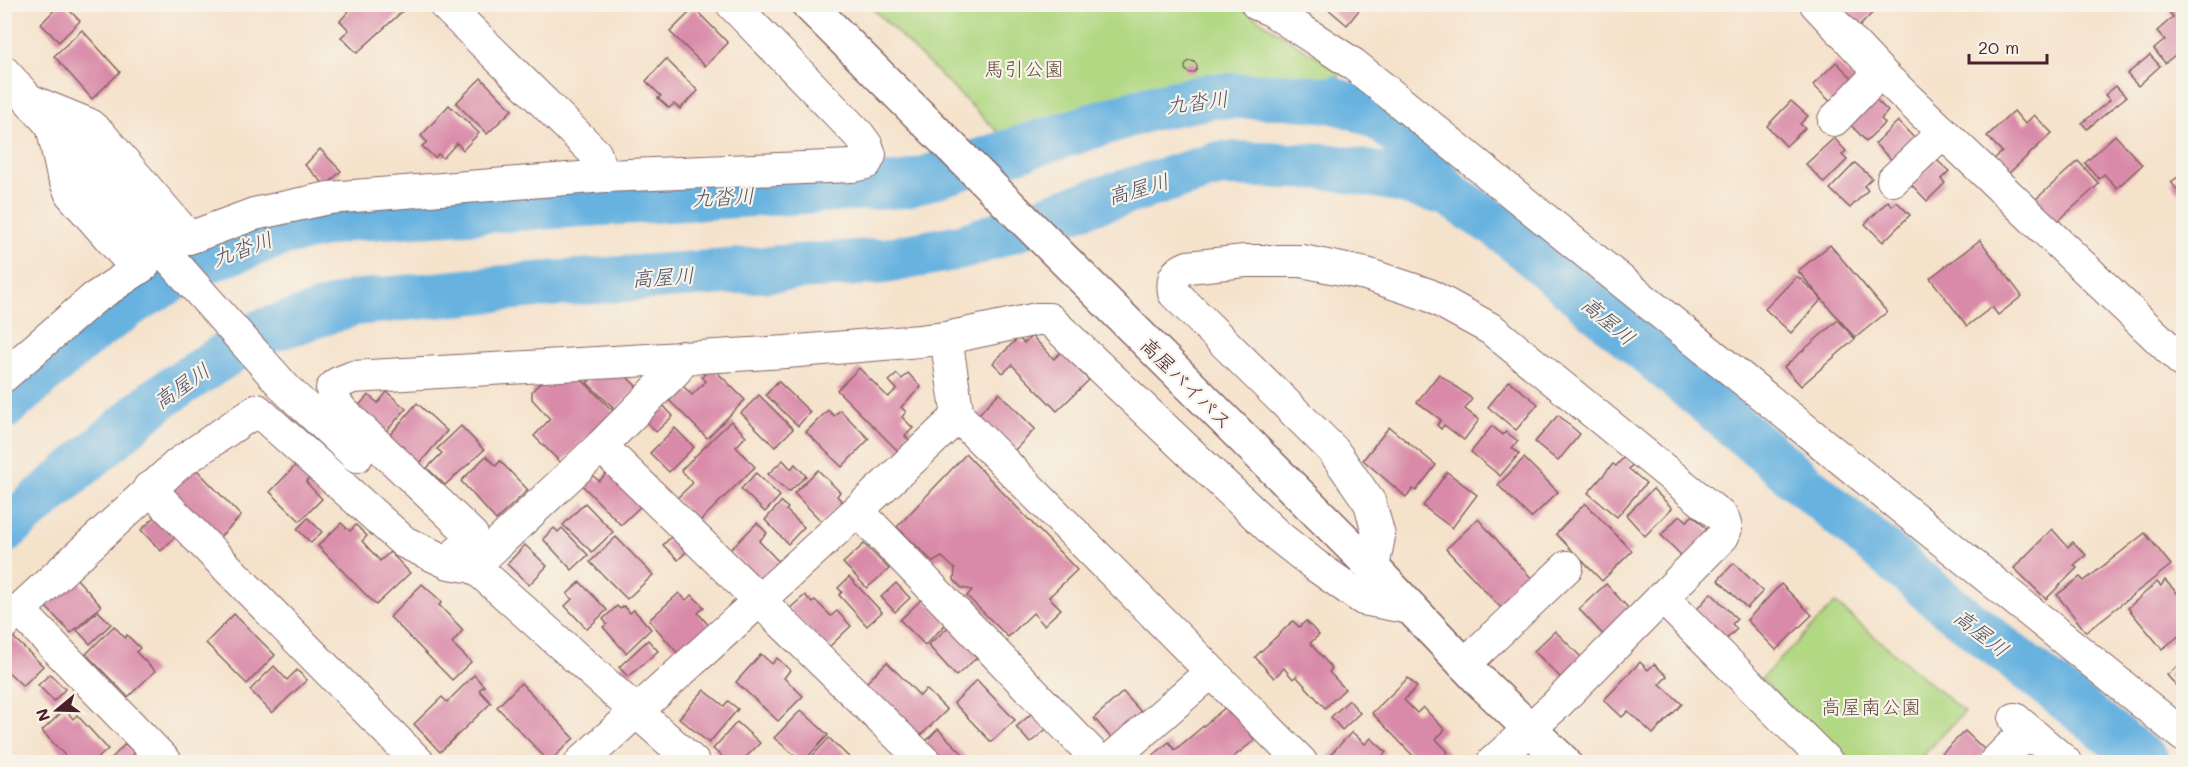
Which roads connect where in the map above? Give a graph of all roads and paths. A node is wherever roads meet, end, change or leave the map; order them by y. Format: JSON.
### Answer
{"nodes":[{"id":1,"x":444,"y":4,"type":"edge"},
{"id":2,"x":732,"y":4,"type":"edge"},
{"id":3,"x":808,"y":4,"type":"edge"},
{"id":4,"x":1816,"y":4,"type":"edge"},
{"id":5,"x":1268,"y":6,"type":"edge"},
{"id":6,"x":4,"y":72,"type":"edge"},
{"id":7,"x":1880,"y":72,"type":"junction"},
{"id":8,"x":29,"y":100,"type":"junction"},
{"id":9,"x":1834,"y":120,"type":"dead end"},
{"id":10,"x":1943,"y":132,"type":"junction"},
{"id":11,"x":605,"y":176,"type":"junction"},
{"id":12,"x":1893,"y":180,"type":"dead end"},
{"id":13,"x":164,"y":255,"type":"junction"},
{"id":14,"x":946,"y":338,"type":"junction"},
{"id":15,"x":682,"y":357,"type":"junction"},
{"id":16,"x":2184,"y":363,"type":"edge"},
{"id":17,"x":4,"y":376,"type":"edge"},
{"id":18,"x":958,"y":416,"type":"junction"},
{"id":19,"x":601,"y":446,"type":"junction"},
{"id":20,"x":149,"y":488,"type":"junction"},
{"id":21,"x":859,"y":512,"type":"junction"},
{"id":22,"x":473,"y":567,"type":"junction"},
{"id":23,"x":1567,"y":567,"type":"dead end"},
{"id":24,"x":1373,"y":568,"type":"junction"},
{"id":25,"x":1662,"y":597,"type":"junction"},
{"id":26,"x":760,"y":599,"type":"junction"},
{"id":27,"x":1410,"y":608,"type":"junction"},
{"id":28,"x":12,"y":617,"type":"edge"},
{"id":29,"x":1464,"y":665,"type":"junction"},
{"id":30,"x":1211,"y":672,"type":"junction"},
{"id":31,"x":638,"y":712,"type":"junction"},
{"id":32,"x":1528,"y":728,"type":"junction"},
{"id":33,"x":2184,"y":736,"type":"edge"},
{"id":34,"x":166,"y":762,"type":"edge"},
{"id":35,"x":418,"y":762,"type":"edge"},
{"id":36,"x":581,"y":762,"type":"edge"},
{"id":37,"x":693,"y":762,"type":"edge"},
{"id":38,"x":925,"y":762,"type":"edge"},
{"id":39,"x":1100,"y":762,"type":"edge"},
{"id":40,"x":1108,"y":762,"type":"edge"},
{"id":41,"x":1301,"y":762,"type":"edge"},
{"id":42,"x":1493,"y":762,"type":"edge"},
{"id":43,"x":1564,"y":762,"type":"edge"},
{"id":44,"x":1827,"y":762,"type":"edge"},
{"id":45,"x":1995,"y":762,"type":"edge"},
{"id":46,"x":2065,"y":762,"type":"edge"}],
"edges":[{"from":1,"to":11,"type":"street"},
{"from":2,"to":11,"type":"street"},
{"from":3,"to":24,"type":"highway","name":"高屋バイパス"},
{"from":4,"to":7,"type":"street"},
{"from":5,"to":33,"type":"street"},
{"from":6,"to":8,"type":"street"},
{"from":7,"to":9,"type":"street"},
{"from":7,"to":10,"type":"street"},
{"from":8,"to":13,"type":"street"},
{"from":8,"to":13,"type":"street"},
{"from":10,"to":12,"type":"street"},
{"from":10,"to":16,"type":"street"},
{"from":11,"to":13,"type":"street"},
{"from":13,"to":17,"type":"street"},
{"from":13,"to":22,"type":"street"},
{"from":14,"to":15,"type":"street"},
{"from":14,"to":18,"type":"street"},
{"from":14,"to":27,"type":"street"},
{"from":15,"to":19,"type":"street"},
{"from":15,"to":22,"type":"street"},
{"from":18,"to":21,"type":"street"},
{"from":18,"to":30,"type":"street"},
{"from":19,"to":22,"type":"street"},
{"from":19,"to":26,"type":"street"},
{"from":20,"to":22,"type":"street"},
{"from":20,"to":28,"type":"street"},
{"from":20,"to":35,"type":"street"},
{"from":21,"to":26,"type":"street"},
{"from":21,"to":39,"type":"street"},
{"from":22,"to":31,"type":"street"},
{"from":23,"to":29,"type":"street"},
{"from":24,"to":25,"type":"street"},
{"from":24,"to":27,"type":"highway","name":"高屋バイパス"},
{"from":25,"to":32,"type":"street"},
{"from":25,"to":44,"type":"street"},
{"from":26,"to":31,"type":"street"},
{"from":26,"to":38,"type":"street"},
{"from":27,"to":29,"type":"highway","name":"高屋バイパス"},
{"from":28,"to":34,"type":"street"},
{"from":29,"to":32,"type":"highway","name":"高屋バイパス"},
{"from":30,"to":40,"type":"street"},
{"from":30,"to":41,"type":"street"},
{"from":31,"to":36,"type":"street"},
{"from":31,"to":37,"type":"street"},
{"from":32,"to":42,"type":"street"},
{"from":32,"to":43,"type":"highway","name":"高屋バイパス"},
{"from":45,"to":46,"type":"street"}]}
